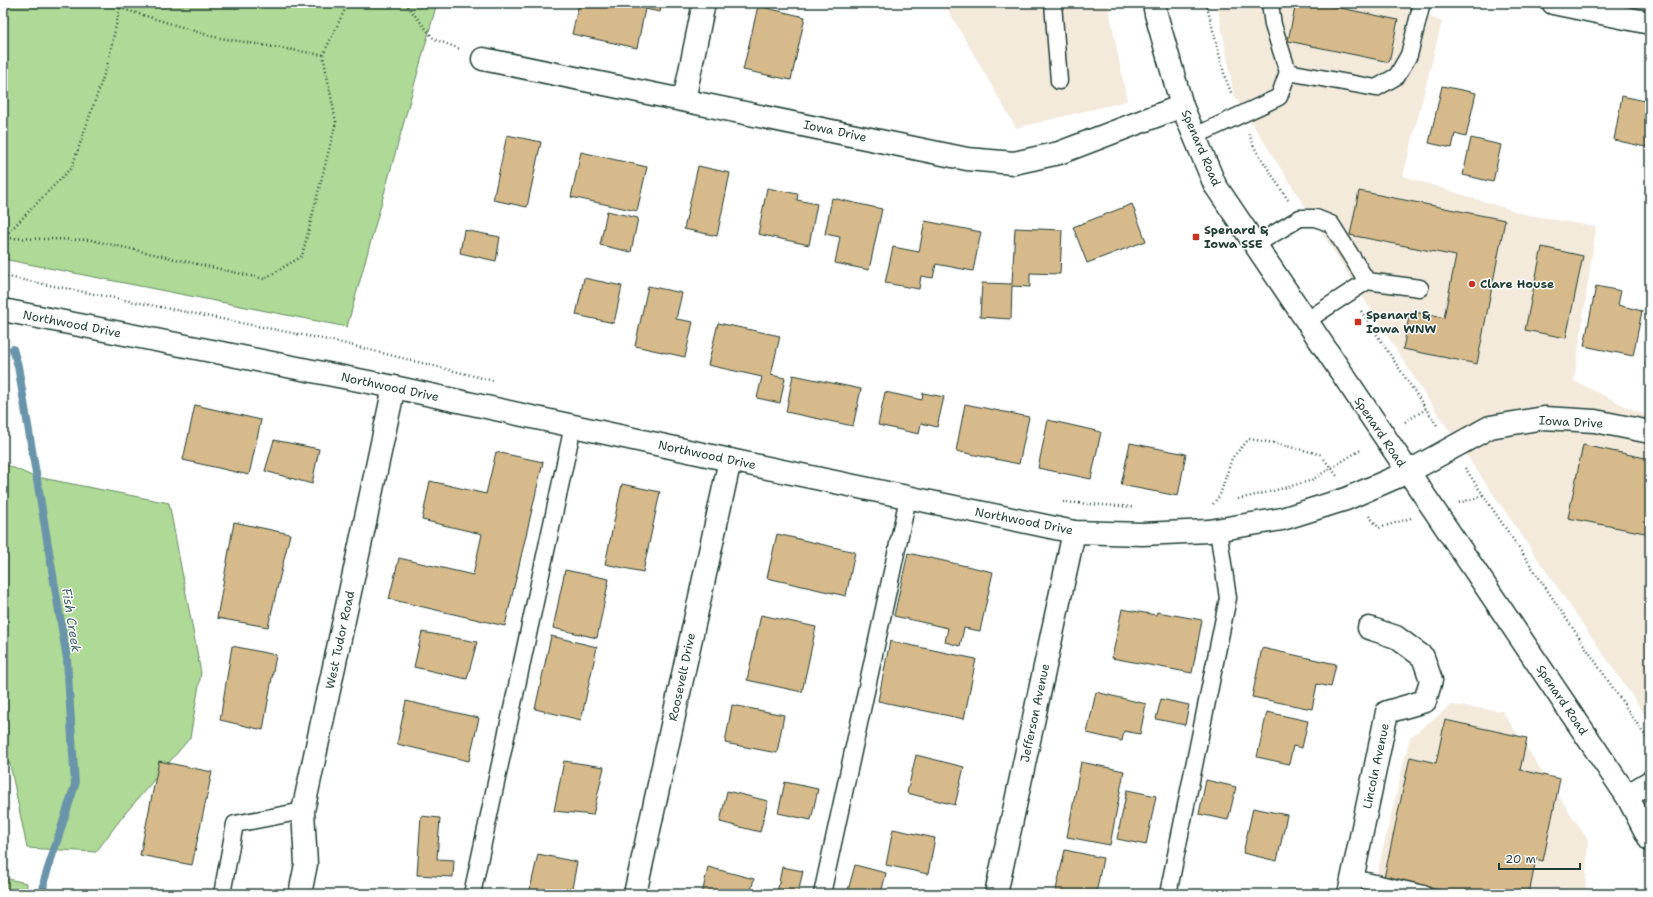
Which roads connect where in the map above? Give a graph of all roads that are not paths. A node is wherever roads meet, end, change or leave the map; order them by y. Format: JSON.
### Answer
{"nodes":[{"id":1,"x":704,"y":3,"type":"edge"},
{"id":2,"x":1053,"y":3,"type":"edge"},
{"id":3,"x":1154,"y":3,"type":"edge"},
{"id":4,"x":1270,"y":3,"type":"edge"},
{"id":5,"x":1422,"y":3,"type":"edge"},
{"id":6,"x":1553,"y":3,"type":"edge"},
{"id":7,"x":1650,"y":23,"type":"edge"},
{"id":8,"x":483,"y":59,"type":"road end"},
{"id":9,"x":1288,"y":72,"type":"junction"},
{"id":10,"x":1059,"y":80,"type":"dead end"},
{"id":11,"x":684,"y":100,"type":"junction"},
{"id":12,"x":1182,"y":106,"type":"junction"},
{"id":13,"x":1195,"y":136,"type":"junction"},
{"id":14,"x":1255,"y":245,"type":"junction"},
{"id":15,"x":1367,"y":281,"type":"junction"},
{"id":16,"x":1420,"y":288,"type":"dead end"},
{"id":17,"x":3,"y":310,"type":"edge"},
{"id":18,"x":1306,"y":321,"type":"junction"},
{"id":19,"x":394,"y":387,"type":"junction"},
{"id":20,"x":573,"y":426,"type":"junction"},
{"id":21,"x":1650,"y":432,"type":"edge"},
{"id":22,"x":730,"y":460,"type":"junction"},
{"id":23,"x":1408,"y":472,"type":"junction"},
{"id":24,"x":908,"y":498,"type":"junction"},
{"id":25,"x":1218,"y":530,"type":"junction"},
{"id":26,"x":1074,"y":532,"type":"junction"},
{"id":27,"x":1369,"y":628,"type":"dead end"},
{"id":28,"x":1650,"y":782,"type":"edge"},
{"id":29,"x":1627,"y":796,"type":"junction"},
{"id":30,"x":303,"y":811,"type":"junction"},
{"id":31,"x":1650,"y":840,"type":"edge"},
{"id":32,"x":1351,"y":886,"type":"edge"},
{"id":33,"x":222,"y":894,"type":"edge"},
{"id":34,"x":300,"y":894,"type":"edge"},
{"id":35,"x":472,"y":894,"type":"edge"},
{"id":36,"x":635,"y":894,"type":"edge"},
{"id":37,"x":822,"y":894,"type":"edge"},
{"id":38,"x":996,"y":894,"type":"edge"},
{"id":39,"x":1168,"y":894,"type":"edge"},
{"id":40,"x":1424,"y":894,"type":"edge"}],
"edges":[{"from":1,"to":11,"type":"street"},
{"from":2,"to":10,"type":"lane"},
{"from":3,"to":12,"type":"street","name":"Spenard Road"},
{"from":4,"to":9,"type":"lane"},
{"from":5,"to":9,"type":"lane"},
{"from":6,"to":7,"type":"street"},
{"from":8,"to":11,"type":"street","name":"Iowa Drive"},
{"from":9,"to":13,"type":"lane"},
{"from":11,"to":12,"type":"street","name":"Iowa Drive"},
{"from":12,"to":13,"type":"street","name":"Spenard Road"},
{"from":13,"to":14,"type":"street","name":"Spenard Road"},
{"from":14,"to":15,"type":"lane"},
{"from":14,"to":18,"type":"street","name":"Spenard Road"},
{"from":15,"to":16,"type":"lane"},
{"from":15,"to":18,"type":"lane"},
{"from":17,"to":19,"type":"street","name":"Northwood Drive"},
{"from":18,"to":23,"type":"street","name":"Spenard Road"},
{"from":19,"to":20,"type":"street","name":"Northwood Drive"},
{"from":19,"to":30,"type":"street","name":"West Tudor Road"},
{"from":20,"to":22,"type":"street","name":"Northwood Drive"},
{"from":20,"to":35,"type":"lane"},
{"from":21,"to":23,"type":"street","name":"Iowa Drive"},
{"from":22,"to":24,"type":"street","name":"Northwood Drive"},
{"from":22,"to":36,"type":"street","name":"Roosevelt Drive"},
{"from":23,"to":25,"type":"street","name":"Northwood Drive"},
{"from":23,"to":29,"type":"street","name":"Spenard Road"},
{"from":24,"to":26,"type":"street","name":"Northwood Drive"},
{"from":24,"to":37,"type":"lane"},
{"from":25,"to":26,"type":"street","name":"Northwood Drive"},
{"from":25,"to":39,"type":"lane"},
{"from":26,"to":38,"type":"street","name":"Jefferson Avenue"},
{"from":27,"to":32,"type":"street","name":"Lincoln Avenue"},
{"from":28,"to":29,"type":"street"},
{"from":29,"to":31,"type":"street","name":"Spenard Road"},
{"from":30,"to":33,"type":"lane"},
{"from":30,"to":34,"type":"street","name":"West Tudor Road"},
{"from":32,"to":40,"type":"lane"}]}
